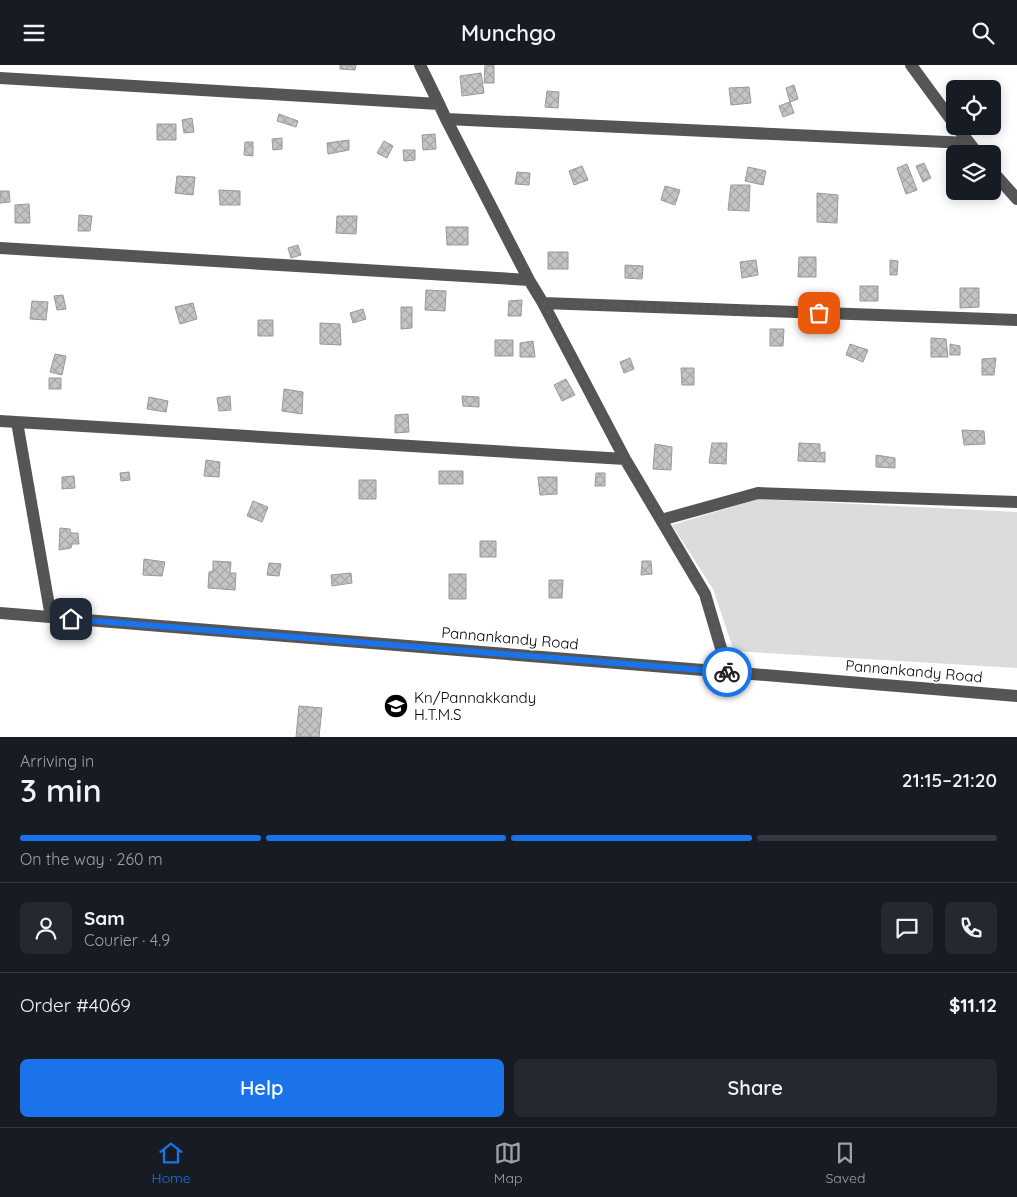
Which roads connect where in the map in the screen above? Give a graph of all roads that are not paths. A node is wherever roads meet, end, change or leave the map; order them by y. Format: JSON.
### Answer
{"nodes":[{"id":1,"x":420,"y":65,"type":"edge"},
{"id":2,"x":911,"y":65,"type":"edge"},
{"id":3,"x":0,"y":79,"type":"edge"},
{"id":4,"x":440,"y":104,"type":"junction"},
{"id":5,"x":946,"y":112,"type":"edge"},
{"id":6,"x":446,"y":119,"type":"junction"},
{"id":7,"x":962,"y":135,"type":"edge"},
{"id":8,"x":968,"y":143,"type":"joint"},
{"id":9,"x":1001,"y":181,"type":"edge"},
{"id":10,"x":1017,"y":199,"type":"edge"},
{"id":11,"x":0,"y":248,"type":"edge"},
{"id":12,"x":529,"y":280,"type":"junction"},
{"id":13,"x":543,"y":303,"type":"junction"},
{"id":14,"x":1017,"y":320,"type":"edge"},
{"id":15,"x":0,"y":421,"type":"edge"},
{"id":16,"x":17,"y":422,"type":"junction"},
{"id":17,"x":625,"y":459,"type":"junction"},
{"id":18,"x":1017,"y":502,"type":"edge"},
{"id":19,"x":661,"y":520,"type":"junction"},
{"id":20,"x":0,"y":613,"type":"edge"},
{"id":21,"x":51,"y":617,"type":"junction"},
{"id":22,"x":728,"y":672,"type":"junction"},
{"id":23,"x":1017,"y":696,"type":"edge"}],
"edges":[{"from":1,"to":4,"type":"street"},
{"from":2,"to":5,"type":"street"},
{"from":3,"to":4,"type":"street"},
{"from":4,"to":6,"type":"street"},
{"from":6,"to":8,"type":"street"},
{"from":6,"to":12,"type":"street"},
{"from":7,"to":8,"type":"street"},
{"from":9,"to":10,"type":"street"},
{"from":11,"to":12,"type":"street"},
{"from":12,"to":13,"type":"street"},
{"from":13,"to":14,"type":"street"},
{"from":13,"to":17,"type":"street"},
{"from":15,"to":16,"type":"street"},
{"from":16,"to":17,"type":"street"},
{"from":16,"to":21,"type":"street"},
{"from":17,"to":19,"type":"street"},
{"from":18,"to":19,"type":"street"},
{"from":19,"to":22,"type":"street"},
{"from":20,"to":21,"type":"street","name":"Pannankandy Road"},
{"from":21,"to":22,"type":"street","name":"Pannankandy Road"},
{"from":22,"to":23,"type":"street","name":"Pannankandy Road"}]}
